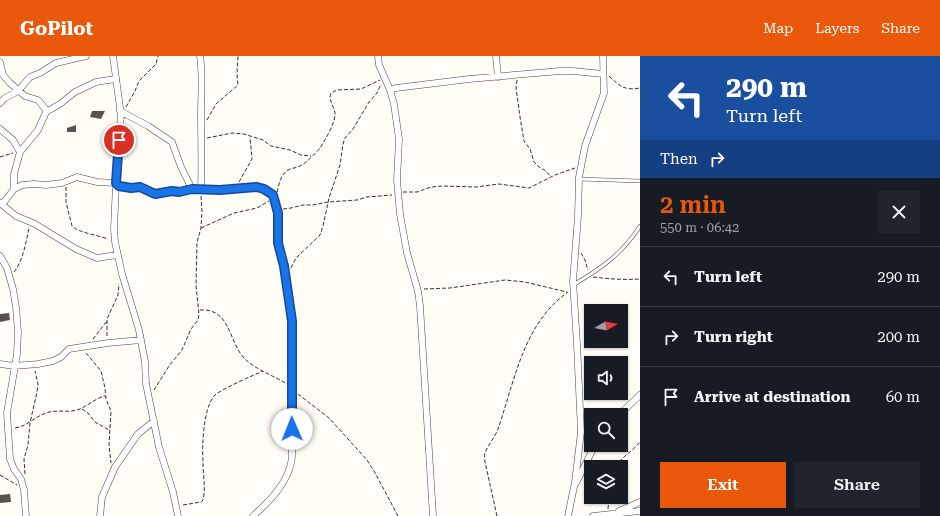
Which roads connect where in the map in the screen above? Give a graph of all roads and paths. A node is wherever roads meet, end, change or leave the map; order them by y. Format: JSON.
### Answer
{"nodes":[{"id":1,"x":86,"y":56,"type":"edge"},
{"id":2,"x":113,"y":56,"type":"edge"},
{"id":3,"x":158,"y":56,"type":"edge"},
{"id":4,"x":200,"y":56,"type":"edge"},
{"id":5,"x":238,"y":56,"type":"edge"},
{"id":6,"x":378,"y":56,"type":"edge"},
{"id":7,"x":496,"y":56,"type":"edge"},
{"id":8,"x":603,"y":56,"type":"edge"},
{"id":9,"x":0,"y":62,"type":"edge"},
{"id":10,"x":382,"y":71,"type":"junction"},
{"id":11,"x":603,"y":74,"type":"junction"},
{"id":12,"x":516,"y":76,"type":"junction"},
{"id":13,"x":498,"y":77,"type":"junction"},
{"id":14,"x":115,"y":78,"type":"junction"},
{"id":15,"x":381,"y":80,"type":"junction"},
{"id":16,"x":640,"y":88,"type":"edge"},
{"id":17,"x":390,"y":90,"type":"junction"},
{"id":18,"x":18,"y":91,"type":"junction"},
{"id":19,"x":0,"y":103,"type":"edge"},
{"id":20,"x":47,"y":111,"type":"junction"},
{"id":21,"x":121,"y":112,"type":"junction"},
{"id":22,"x":206,"y":124,"type":"dead end"},
{"id":23,"x":0,"y":129,"type":"edge"},
{"id":24,"x":250,"y":136,"type":"junction"},
{"id":25,"x":200,"y":138,"type":"junction"},
{"id":26,"x":20,"y":152,"type":"junction"},
{"id":27,"x":312,"y":156,"type":"junction"},
{"id":28,"x":0,"y":157,"type":"edge"},
{"id":29,"x":580,"y":167,"type":"junction"},
{"id":30,"x":550,"y":177,"type":"junction"},
{"id":31,"x":579,"y":179,"type":"junction"},
{"id":32,"x":640,"y":181,"type":"edge"},
{"id":33,"x":65,"y":182,"type":"junction"},
{"id":34,"x":116,"y":183,"type":"junction"},
{"id":35,"x":235,"y":188,"type":"junction"},
{"id":36,"x":192,"y":189,"type":"junction"},
{"id":37,"x":201,"y":189,"type":"junction"},
{"id":38,"x":14,"y":190,"type":"junction"},
{"id":39,"x":398,"y":193,"type":"junction"},
{"id":40,"x":274,"y":199,"type":"junction"},
{"id":41,"x":328,"y":202,"type":"junction"},
{"id":42,"x":0,"y":203,"type":"edge"},
{"id":43,"x":276,"y":208,"type":"junction"},
{"id":44,"x":25,"y":219,"type":"junction"},
{"id":45,"x":640,"y":226,"type":"edge"},
{"id":46,"x":202,"y":228,"type":"junction"},
{"id":47,"x":115,"y":242,"type":"junction"},
{"id":48,"x":576,"y":249,"type":"junction"},
{"id":49,"x":117,"y":255,"type":"junction"},
{"id":50,"x":0,"y":256,"type":"edge"},
{"id":51,"x":122,"y":274,"type":"junction"},
{"id":52,"x":588,"y":276,"type":"junction"},
{"id":53,"x":10,"y":278,"type":"junction"},
{"id":54,"x":640,"y":279,"type":"edge"},
{"id":55,"x":286,"y":280,"type":"junction"},
{"id":56,"x":573,"y":285,"type":"junction"},
{"id":57,"x":418,"y":291,"type":"junction"},
{"id":58,"x":200,"y":310,"type":"junction"},
{"id":59,"x":107,"y":320,"type":"junction"},
{"id":60,"x":141,"y":340,"type":"junction"},
{"id":61,"x":108,"y":343,"type":"junction"},
{"id":62,"x":91,"y":345,"type":"junction"},
{"id":63,"x":80,"y":347,"type":"junction"},
{"id":64,"x":0,"y":364,"type":"edge"},
{"id":65,"x":34,"y":365,"type":"junction"},
{"id":66,"x":14,"y":366,"type":"junction"},
{"id":67,"x":263,"y":370,"type":"junction"},
{"id":68,"x":292,"y":388,"type":"junction"},
{"id":69,"x":106,"y":395,"type":"junction"},
{"id":70,"x":640,"y":395,"type":"edge"},
{"id":71,"x":149,"y":397,"type":"junction"},
{"id":72,"x":0,"y":408,"type":"edge"},
{"id":73,"x":82,"y":408,"type":"junction"},
{"id":74,"x":626,"y":408,"type":"edge"},
{"id":75,"x":7,"y":414,"type":"junction"},
{"id":76,"x":154,"y":421,"type":"junction"},
{"id":77,"x":30,"y":423,"type":"junction"},
{"id":78,"x":8,"y":429,"type":"junction"},
{"id":79,"x":110,"y":430,"type":"junction"},
{"id":80,"x":640,"y":442,"type":"edge"},
{"id":81,"x":592,"y":452,"type":"edge"},
{"id":82,"x":620,"y":460,"type":"edge"},
{"id":83,"x":112,"y":472,"type":"junction"},
{"id":84,"x":0,"y":475,"type":"edge"},
{"id":85,"x":25,"y":478,"type":"dead end"},
{"id":86,"x":574,"y":486,"type":"junction"},
{"id":87,"x":24,"y":489,"type":"junction"},
{"id":88,"x":640,"y":502,"type":"edge"},
{"id":89,"x":609,"y":504,"type":"edge"},
{"id":90,"x":176,"y":506,"type":"junction"},
{"id":91,"x":640,"y":511,"type":"edge"},
{"id":92,"x":616,"y":513,"type":"junction"},
{"id":93,"x":608,"y":514,"type":"junction"},
{"id":94,"x":26,"y":516,"type":"edge"},
{"id":95,"x":100,"y":516,"type":"edge"},
{"id":96,"x":178,"y":516,"type":"edge"},
{"id":97,"x":253,"y":516,"type":"edge"},
{"id":98,"x":398,"y":516,"type":"edge"},
{"id":99,"x":433,"y":516,"type":"edge"},
{"id":100,"x":498,"y":516,"type":"edge"},
{"id":101,"x":568,"y":516,"type":"edge"},
{"id":102,"x":593,"y":516,"type":"edge"}],
"edges":[{"from":1,"to":18,"type":"street"},
{"from":2,"to":14,"type":"street"},
{"from":3,"to":21,"type":"path"},
{"from":4,"to":25,"type":"street"},
{"from":5,"to":22,"type":"path"},
{"from":6,"to":10,"type":"street"},
{"from":7,"to":13,"type":"street"},
{"from":8,"to":11,"type":"street"},
{"from":9,"to":18,"type":"street"},
{"from":10,"to":15,"type":"path"},
{"from":10,"to":17,"type":"street"},
{"from":11,"to":12,"type":"street"},
{"from":11,"to":16,"type":"path"},
{"from":11,"to":29,"type":"street"},
{"from":12,"to":13,"type":"street"},
{"from":12,"to":30,"type":"path"},
{"from":13,"to":17,"type":"street"},
{"from":14,"to":20,"type":"street"},
{"from":14,"to":21,"type":"street"},
{"from":15,"to":27,"type":"path"},
{"from":15,"to":41,"type":"path"},
{"from":17,"to":39,"type":"street"},
{"from":18,"to":19,"type":"street"},
{"from":18,"to":20,"type":"street"},
{"from":20,"to":26,"type":"street"},
{"from":21,"to":34,"type":"street"},
{"from":21,"to":36,"type":"street"},
{"from":23,"to":26,"type":"street"},
{"from":24,"to":25,"type":"path"},
{"from":24,"to":27,"type":"path"},
{"from":24,"to":35,"type":"path"},
{"from":25,"to":37,"type":"street"},
{"from":26,"to":28,"type":"path"},
{"from":26,"to":38,"type":"street"},
{"from":27,"to":40,"type":"path"},
{"from":29,"to":30,"type":"path"},
{"from":29,"to":31,"type":"street"},
{"from":30,"to":39,"type":"path"},
{"from":31,"to":32,"type":"lane"},
{"from":31,"to":48,"type":"street"},
{"from":33,"to":34,"type":"street"},
{"from":33,"to":38,"type":"street"},
{"from":33,"to":47,"type":"path"},
{"from":34,"to":36,"type":"street"},
{"from":34,"to":47,"type":"street"},
{"from":35,"to":37,"type":"street"},
{"from":35,"to":40,"type":"street"},
{"from":36,"to":37,"type":"street"},
{"from":37,"to":46,"type":"path"},
{"from":38,"to":42,"type":"street"},
{"from":39,"to":41,"type":"path"},
{"from":39,"to":57,"type":"street"},
{"from":40,"to":43,"type":"street"},
{"from":40,"to":46,"type":"path"},
{"from":41,"to":43,"type":"path"},
{"from":41,"to":55,"type":"path"},
{"from":42,"to":44,"type":"street"},
{"from":43,"to":55,"type":"street"},
{"from":44,"to":49,"type":"street"},
{"from":44,"to":53,"type":"path"},
{"from":45,"to":52,"type":"lane"},
{"from":46,"to":58,"type":"path"},
{"from":47,"to":49,"type":"street"},
{"from":48,"to":52,"type":"path"},
{"from":48,"to":56,"type":"street"},
{"from":49,"to":51,"type":"street"},
{"from":50,"to":53,"type":"street"},
{"from":51,"to":59,"type":"path"},
{"from":51,"to":60,"type":"street"},
{"from":52,"to":54,"type":"path"},
{"from":52,"to":56,"type":"lane"},
{"from":53,"to":66,"type":"street"},
{"from":55,"to":68,"type":"street"},
{"from":56,"to":86,"type":"street"},
{"from":57,"to":99,"type":"street"},
{"from":57,"to":100,"type":"path"},
{"from":58,"to":67,"type":"path"},
{"from":58,"to":71,"type":"path"},
{"from":59,"to":61,"type":"path"},
{"from":59,"to":62,"type":"path"},
{"from":60,"to":61,"type":"street"},
{"from":60,"to":71,"type":"street"},
{"from":61,"to":62,"type":"street"},
{"from":62,"to":63,"type":"street"},
{"from":63,"to":65,"type":"street"},
{"from":63,"to":69,"type":"path"},
{"from":64,"to":66,"type":"street"},
{"from":65,"to":66,"type":"street"},
{"from":65,"to":77,"type":"path"},
{"from":66,"to":75,"type":"street"},
{"from":67,"to":68,"type":"path"},
{"from":67,"to":90,"type":"path"},
{"from":68,"to":97,"type":"street"},
{"from":68,"to":98,"type":"path"},
{"from":69,"to":73,"type":"path"},
{"from":69,"to":79,"type":"path"},
{"from":70,"to":74,"type":"street"},
{"from":71,"to":76,"type":"street"},
{"from":72,"to":75,"type":"street"},
{"from":73,"to":77,"type":"path"},
{"from":73,"to":79,"type":"path"},
{"from":75,"to":78,"type":"street"},
{"from":76,"to":83,"type":"street"},
{"from":76,"to":90,"type":"street"},
{"from":77,"to":78,"type":"path"},
{"from":77,"to":85,"type":"path"},
{"from":78,"to":87,"type":"street"},
{"from":79,"to":83,"type":"path"},
{"from":80,"to":82,"type":"path"},
{"from":81,"to":86,"type":"street"},
{"from":83,"to":95,"type":"street"},
{"from":84,"to":87,"type":"path"},
{"from":86,"to":101,"type":"street"},
{"from":87,"to":94,"type":"street"},
{"from":88,"to":92,"type":"street"},
{"from":89,"to":93,"type":"path"},
{"from":90,"to":96,"type":"street"},
{"from":91,"to":92,"type":"street"},
{"from":92,"to":93,"type":"street"},
{"from":93,"to":102,"type":"street"}]}
